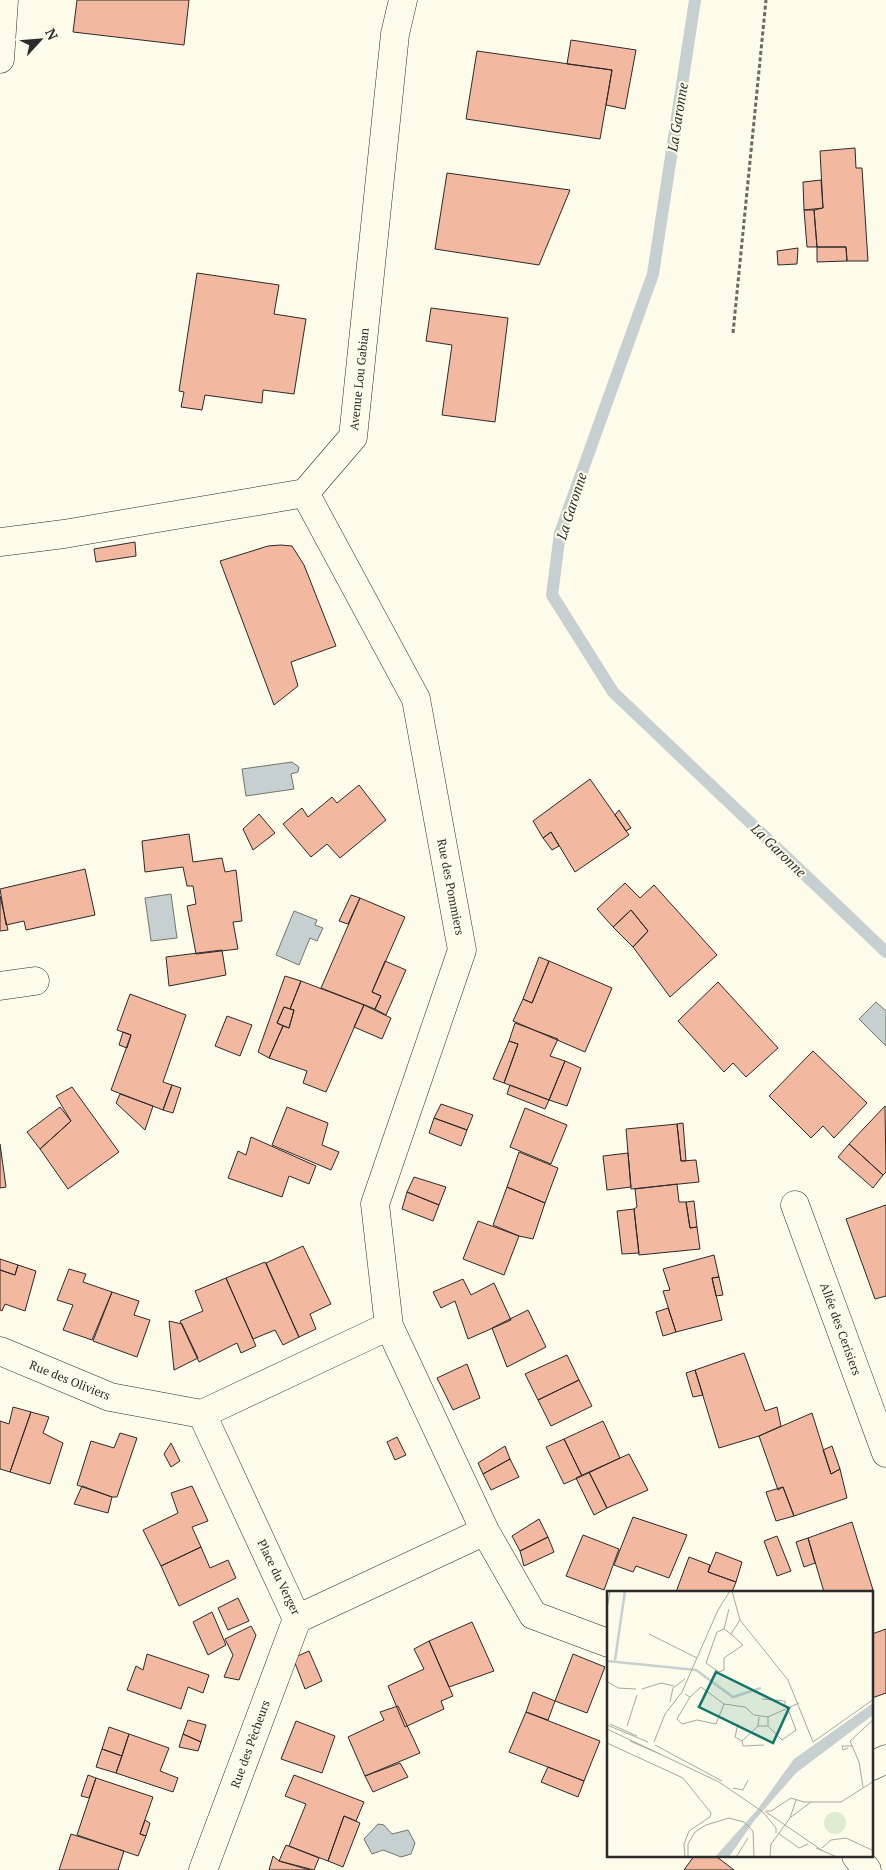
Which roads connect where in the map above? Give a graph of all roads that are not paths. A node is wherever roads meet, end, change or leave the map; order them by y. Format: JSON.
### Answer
{"nodes":[{"id":1,"x":4,"y":0,"type":"edge"},
{"id":2,"x":403,"y":0,"type":"edge"},
{"id":3,"x":0,"y":60,"type":"edge"},
{"id":4,"x":305,"y":493,"type":"junction"},
{"id":5,"x":0,"y":542,"type":"edge"},
{"id":6,"x":35,"y":981,"type":"dead end"},
{"id":7,"x":0,"y":986,"type":"edge"},
{"id":8,"x":795,"y":1205,"type":"dead end"},
{"id":9,"x":389,"y":1326,"type":"junction"},
{"id":10,"x":0,"y":1351,"type":"edge"},
{"id":11,"x":202,"y":1414,"type":"junction"},
{"id":12,"x":886,"y":1453,"type":"edge"},
{"id":13,"x":485,"y":1531,"type":"junction"},
{"id":14,"x":297,"y":1619,"type":"junction"},
{"id":15,"x":607,"y":1643,"type":"edge"},
{"id":16,"x":886,"y":1759,"type":"edge"},
{"id":17,"x":874,"y":1765,"type":"edge"},
{"id":18,"x":858,"y":1858,"type":"edge"},
{"id":19,"x":203,"y":1870,"type":"edge"},
{"id":20,"x":867,"y":1870,"type":"edge"}],
"edges":[{"from":1,"to":3,"type":"street"},
{"from":2,"to":4,"type":"street","name":"Avenue Lou Gabian"},
{"from":4,"to":5,"type":"street"},
{"from":4,"to":9,"type":"street","name":"Rue des Pommiers"},
{"from":6,"to":7,"type":"street"},
{"from":8,"to":12,"type":"street","name":"Allée des Cerisiers"},
{"from":9,"to":11,"type":"street"},
{"from":9,"to":13,"type":"street"},
{"from":10,"to":11,"type":"street","name":"Rue des Oliviers"},
{"from":11,"to":14,"type":"street","name":"Place du Verger"},
{"from":13,"to":14,"type":"street","name":"Place du Verger"},
{"from":13,"to":15,"type":"street"},
{"from":14,"to":19,"type":"street","name":"Rue des Pêcheurs"},
{"from":16,"to":17,"type":"street"},
{"from":18,"to":20,"type":"street"}]}
